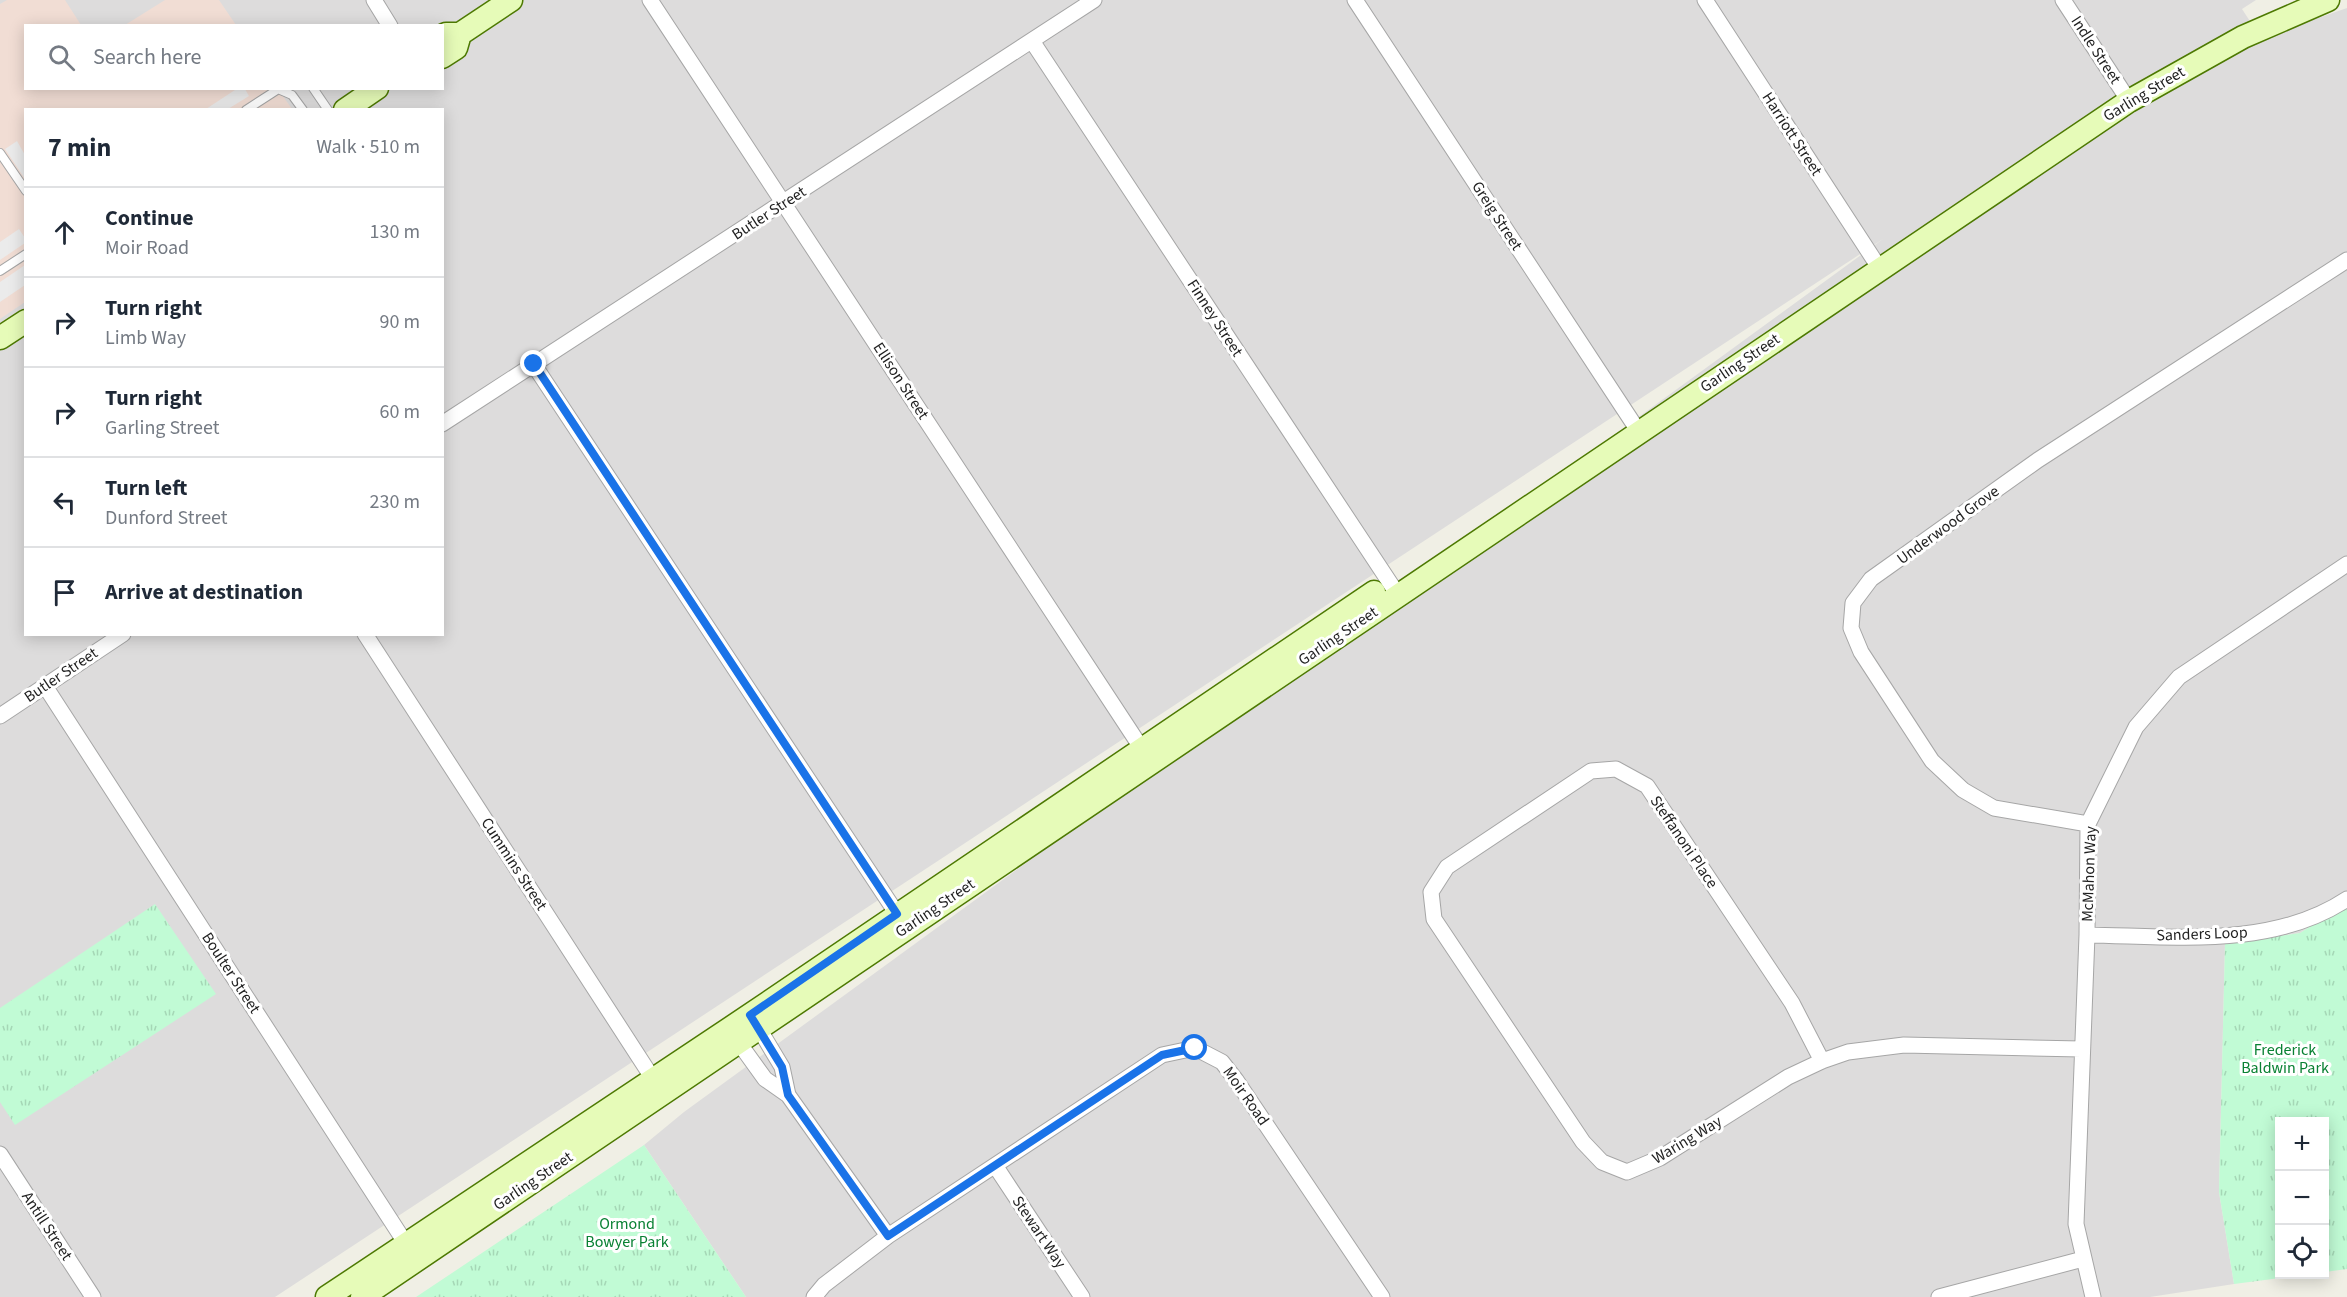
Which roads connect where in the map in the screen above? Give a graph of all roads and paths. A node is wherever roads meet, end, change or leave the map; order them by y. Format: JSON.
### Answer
{"nodes":[{"id":1,"x":374,"y":0,"type":"edge"},
{"id":2,"x":512,"y":0,"type":"edge"},
{"id":3,"x":651,"y":0,"type":"edge"},
{"id":4,"x":1094,"y":0,"type":"edge"},
{"id":5,"x":1356,"y":0,"type":"edge"},
{"id":6,"x":1705,"y":0,"type":"edge"},
{"id":7,"x":2063,"y":0,"type":"edge"},
{"id":8,"x":2290,"y":0,"type":"edge"},
{"id":9,"x":2328,"y":0,"type":"edge"},
{"id":10,"x":389,"y":24,"type":"edge"},
{"id":11,"x":451,"y":35,"type":"edge"},
{"id":12,"x":1032,"y":41,"type":"junction"},
{"id":13,"x":444,"y":56,"type":"edge"},
{"id":14,"x":277,"y":90,"type":"edge"},
{"id":15,"x":281,"y":90,"type":"edge"},
{"id":16,"x":314,"y":90,"type":"edge"},
{"id":17,"x":374,"y":90,"type":"edge"},
{"id":18,"x":2125,"y":95,"type":"junction"},
{"id":19,"x":249,"y":108,"type":"edge"},
{"id":20,"x":302,"y":108,"type":"edge"},
{"id":21,"x":327,"y":108,"type":"edge"},
{"id":22,"x":348,"y":108,"type":"edge"},
{"id":23,"x":0,"y":153,"type":"edge"},
{"id":24,"x":24,"y":188,"type":"edge"},
{"id":25,"x":784,"y":203,"type":"junction"},
{"id":26,"x":24,"y":255,"type":"edge"},
{"id":27,"x":2347,"y":260,"type":"edge"},
{"id":28,"x":1875,"y":262,"type":"junction"},
{"id":29,"x":0,"y":271,"type":"edge"},
{"id":30,"x":24,"y":322,"type":"edge"},
{"id":31,"x":0,"y":338,"type":"edge"},
{"id":32,"x":534,"y":364,"type":"junction"},
{"id":33,"x":444,"y":423,"type":"edge"},
{"id":34,"x":1635,"y":426,"type":"junction"},
{"id":35,"x":2347,"y":564,"type":"edge"},
{"id":36,"x":1394,"y":588,"type":"junction"},
{"id":37,"x":120,"y":636,"type":"edge"},
{"id":38,"x":366,"y":636,"type":"edge"},
{"id":39,"x":45,"y":686,"type":"junction"},
{"id":40,"x":0,"y":716,"type":"edge"},
{"id":41,"x":1146,"y":755,"type":"junction"},
{"id":42,"x":2088,"y":824,"type":"junction"},
{"id":43,"x":1431,"y":892,"type":"joint"},
{"id":44,"x":2347,"y":899,"type":"edge"},
{"id":45,"x":902,"y":921,"type":"junction"},
{"id":46,"x":2087,"y":935,"type":"junction"},
{"id":47,"x":754,"y":1022,"type":"junction"},
{"id":48,"x":734,"y":1035,"type":"junction"},
{"id":49,"x":2081,"y":1049,"type":"junction"},
{"id":50,"x":1822,"y":1061,"type":"junction"},
{"id":51,"x":658,"y":1086,"type":"junction"},
{"id":52,"x":788,"y":1095,"type":"junction"},
{"id":53,"x":0,"y":1154,"type":"edge"},
{"id":54,"x":996,"y":1167,"type":"junction"},
{"id":55,"x":888,"y":1236,"type":"junction"},
{"id":56,"x":411,"y":1252,"type":"junction"},
{"id":57,"x":2083,"y":1259,"type":"junction"},
{"id":58,"x":93,"y":1297,"type":"edge"},
{"id":59,"x":327,"y":1297,"type":"edge"},
{"id":60,"x":362,"y":1297,"type":"edge"},
{"id":61,"x":814,"y":1297,"type":"edge"},
{"id":62,"x":1082,"y":1297,"type":"edge"},
{"id":63,"x":1382,"y":1297,"type":"edge"},
{"id":64,"x":1939,"y":1297,"type":"edge"},
{"id":65,"x":2093,"y":1297,"type":"edge"}],
"edges":[{"from":1,"to":10,"type":"street"},
{"from":2,"to":11,"type":"street"},
{"from":3,"to":25,"type":"street","name":"Ellison Street"},
{"from":4,"to":12,"type":"street","name":"Butler Street"},
{"from":5,"to":34,"type":"street","name":"Greig Street"},
{"from":6,"to":28,"type":"street","name":"Harriott Street"},
{"from":7,"to":18,"type":"street","name":"Indle Street"},
{"from":8,"to":18,"type":"street","name":"Garling Street"},
{"from":9,"to":18,"type":"street","name":"Garling Street"},
{"from":11,"to":13,"type":"street"},
{"from":12,"to":25,"type":"street","name":"Butler Street"},
{"from":12,"to":36,"type":"street","name":"Finney Street"},
{"from":14,"to":19,"type":"lane"},
{"from":15,"to":20,"type":"lane"},
{"from":16,"to":21,"type":"lane"},
{"from":17,"to":22,"type":"street"},
{"from":18,"to":28,"type":"street","name":"Garling Street"},
{"from":23,"to":24,"type":"lane"},
{"from":25,"to":32,"type":"street","name":"Butler Street"},
{"from":25,"to":41,"type":"street","name":"Ellison Street"},
{"from":26,"to":29,"type":"lane"},
{"from":27,"to":42,"type":"street","name":"Underwood Grove"},
{"from":28,"to":34,"type":"street","name":"Garling Street"},
{"from":30,"to":31,"type":"street"},
{"from":32,"to":33,"type":"street","name":"Butler Street"},
{"from":32,"to":45,"type":"street"},
{"from":34,"to":36,"type":"street","name":"Garling Street"},
{"from":35,"to":42,"type":"street","name":"McMahon Way"},
{"from":36,"to":41,"type":"street","name":"Garling Street"},
{"from":37,"to":39,"type":"street","name":"Butler Street"},
{"from":38,"to":51,"type":"street","name":"Cummins Street"},
{"from":39,"to":40,"type":"street","name":"Butler Street"},
{"from":39,"to":56,"type":"street","name":"Boulter Street"},
{"from":41,"to":45,"type":"street","name":"Garling Street"},
{"from":42,"to":46,"type":"street","name":"McMahon Way"},
{"from":43,"to":50,"type":"street","name":"Waring Way"},
{"from":43,"to":50,"type":"street","name":"Steffanoni Place"},
{"from":44,"to":46,"type":"street","name":"Sanders Loop"},
{"from":45,"to":47,"type":"street","name":"Garling Street"},
{"from":46,"to":49,"type":"street","name":"McMahon Way"},
{"from":47,"to":48,"type":"street","name":"Garling Street"},
{"from":47,"to":52,"type":"street"},
{"from":48,"to":51,"type":"street","name":"Garling Street"},
{"from":48,"to":52,"type":"street"},
{"from":49,"to":50,"type":"street","name":"Waring Way"},
{"from":49,"to":57,"type":"street","name":"McMahon Way"},
{"from":51,"to":56,"type":"street","name":"Garling Street"},
{"from":52,"to":55,"type":"street"},
{"from":53,"to":58,"type":"street","name":"Antill Street"},
{"from":54,"to":55,"type":"street","name":"Moir Road"},
{"from":54,"to":62,"type":"street","name":"Stewart Way"},
{"from":54,"to":63,"type":"street","name":"Moir Road"},
{"from":55,"to":61,"type":"street","name":"Moir Road"},
{"from":56,"to":59,"type":"street","name":"Garling Street"},
{"from":56,"to":60,"type":"street","name":"Garling Street"},
{"from":57,"to":64,"type":"street"},
{"from":57,"to":65,"type":"street","name":"McMahon Way"}]}
